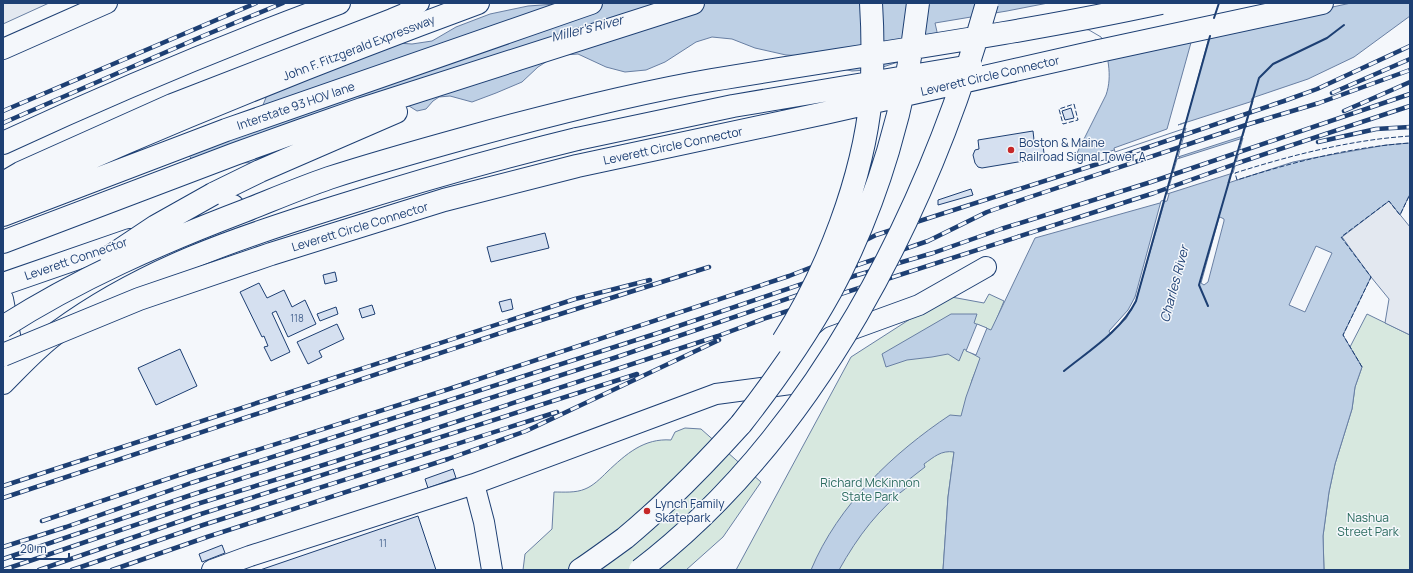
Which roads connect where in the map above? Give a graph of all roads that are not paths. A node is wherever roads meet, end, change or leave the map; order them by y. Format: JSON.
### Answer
{"nodes":[{"id":1,"x":107,"y":3,"type":"edge"},
{"id":2,"x":339,"y":3,"type":"edge"},
{"id":3,"x":419,"y":3,"type":"edge"},
{"id":4,"x":478,"y":3,"type":"edge"},
{"id":5,"x":591,"y":3,"type":"edge"},
{"id":6,"x":693,"y":3,"type":"edge"},
{"id":7,"x":871,"y":3,"type":"edge"},
{"id":8,"x":918,"y":3,"type":"edge"},
{"id":9,"x":987,"y":3,"type":"edge"},
{"id":10,"x":1161,"y":3,"type":"edge"},
{"id":11,"x":1322,"y":3,"type":"edge"},
{"id":12,"x":3,"y":49,"type":"edge"},
{"id":13,"x":548,"y":49,"type":"junction"},
{"id":14,"x":1099,"y":51,"type":"junction"},
{"id":15,"x":240,"y":95,"type":"junction"},
{"id":16,"x":3,"y":142,"type":"edge"},
{"id":17,"x":326,"y":179,"type":"junction"},
{"id":18,"x":3,"y":182,"type":"edge"},
{"id":19,"x":3,"y":197,"type":"edge"},
{"id":20,"x":3,"y":215,"type":"edge"},
{"id":21,"x":3,"y":242,"type":"edge"},
{"id":22,"x":3,"y":252,"type":"edge"},
{"id":23,"x":986,"y":267,"type":"dead end"},
{"id":24,"x":3,"y":284,"type":"edge"},
{"id":25,"x":3,"y":299,"type":"edge"},
{"id":26,"x":3,"y":327,"type":"edge"},
{"id":27,"x":7,"y":359,"type":"edge"},
{"id":28,"x":3,"y":382,"type":"edge"},
{"id":29,"x":742,"y":424,"type":"junction"},
{"id":30,"x":750,"y":467,"type":"junction"},
{"id":31,"x":474,"y":484,"type":"junction"},
{"id":32,"x":212,"y":570,"type":"edge"},
{"id":33,"x":492,"y":570,"type":"edge"},
{"id":34,"x":580,"y":570,"type":"edge"},
{"id":35,"x":640,"y":570,"type":"edge"},
{"id":36,"x":654,"y":570,"type":"edge"}],
"edges":[{"from":1,"to":12,"type":"lane"},
{"from":2,"to":16,"type":"highway"},
{"from":3,"to":18,"type":"lane"},
{"from":4,"to":15,"type":"highway","name":"John F. Fitzgerald Expressway"},
{"from":5,"to":20,"type":"highway","name":"Interstate 93 HOV lane"},
{"from":6,"to":13,"type":"highway"},
{"from":7,"to":29,"type":"highway","bridge":true},
{"from":8,"to":29,"type":"highway","bridge":true},
{"from":9,"to":30,"type":"highway","bridge":true},
{"from":10,"to":17,"type":"highway","bridge":true},
{"from":11,"to":14,"type":"highway","name":"Leverett Circle Connector"},
{"from":13,"to":21,"type":"highway"},
{"from":13,"to":27,"type":"highway","bridge":true},
{"from":14,"to":27,"type":"highway","name":"Leverett Circle Connector","bridge":true},
{"from":14,"to":28,"type":"highway","bridge":true},
{"from":15,"to":19,"type":"highway"},
{"from":15,"to":22,"type":"highway"},
{"from":17,"to":24,"type":"highway","name":"Leverett Connector","bridge":true},
{"from":17,"to":26,"type":"highway","bridge":true},
{"from":23,"to":31,"type":"lane"},
{"from":25,"to":27,"type":"lane"},
{"from":29,"to":34,"type":"highway"},
{"from":30,"to":35,"type":"highway","bridge":true},
{"from":30,"to":36,"type":"highway","bridge":true},
{"from":31,"to":32,"type":"lane"},
{"from":31,"to":33,"type":"lane"}]}
